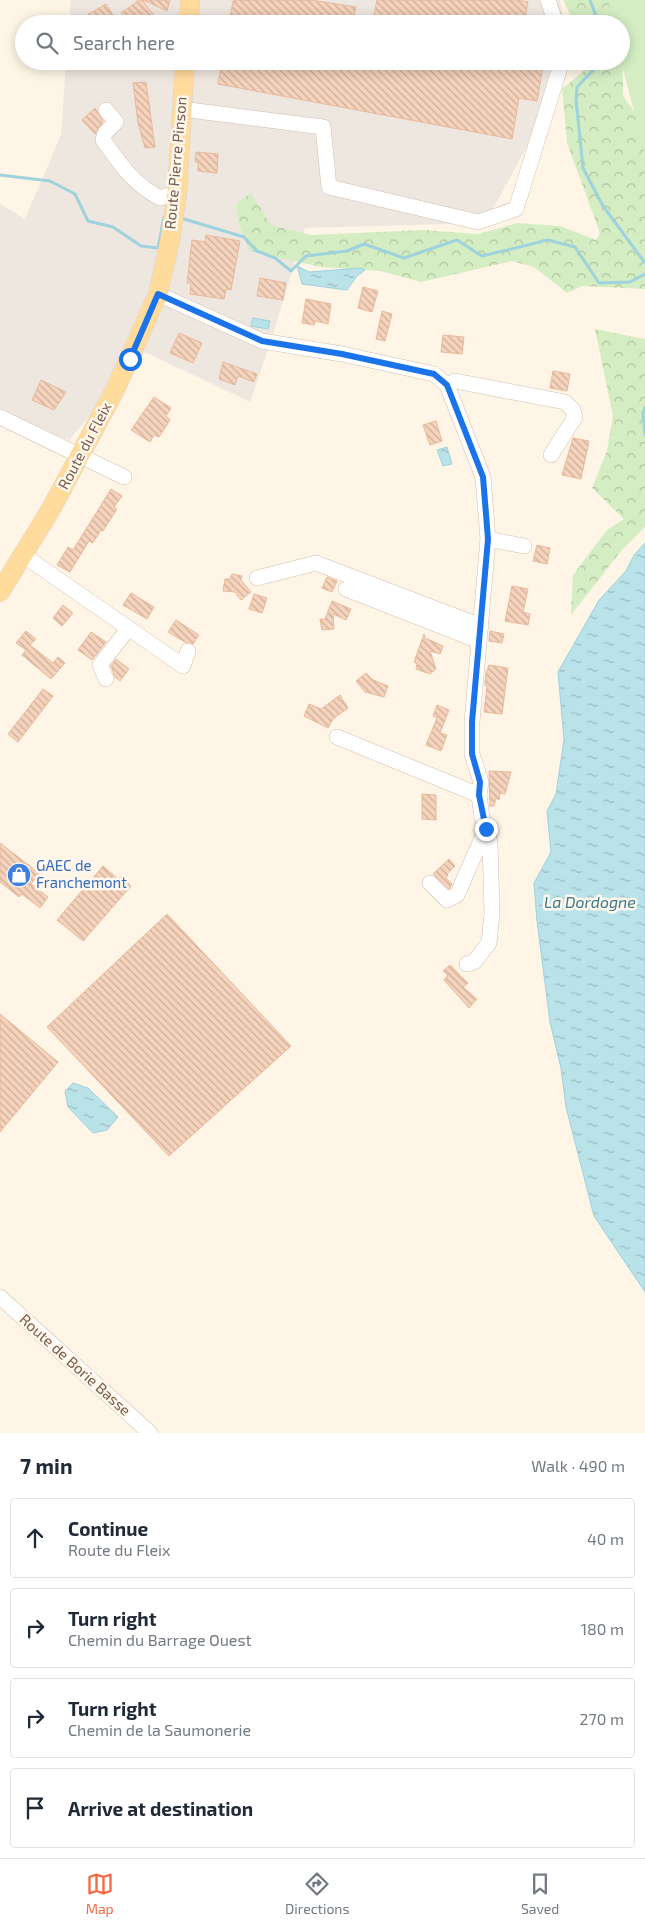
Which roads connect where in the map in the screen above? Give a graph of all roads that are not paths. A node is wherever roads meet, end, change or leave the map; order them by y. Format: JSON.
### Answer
{"nodes":[{"id":1,"x":190,"y":0,"type":"edge"},
{"id":2,"x":548,"y":0,"type":"edge"},
{"id":3,"x":189,"y":15,"type":"edge"},
{"id":4,"x":553,"y":15,"type":"edge"},
{"id":5,"x":184,"y":70,"type":"edge"},
{"id":6,"x":559,"y":70,"type":"edge"},
{"id":7,"x":181,"y":108,"type":"junction"},
{"id":8,"x":106,"y":110,"type":"dead end"},
{"id":9,"x":177,"y":193,"type":"junction"},
{"id":10,"x":158,"y":294,"type":"junction"},
{"id":11,"x":447,"y":385,"type":"junction"},
{"id":12,"x":0,"y":417,"type":"edge"},
{"id":13,"x":551,"y":455,"type":"dead end"},
{"id":14,"x":79,"y":456,"type":"junction"},
{"id":15,"x":124,"y":477,"type":"dead end"},
{"id":16,"x":488,"y":539,"type":"junction"},
{"id":17,"x":524,"y":546,"type":"dead end"},
{"id":18,"x":23,"y":555,"type":"junction"},
{"id":19,"x":257,"y":578,"type":"dead end"},
{"id":20,"x":346,"y":589,"type":"dead end"},
{"id":21,"x":0,"y":592,"type":"edge"},
{"id":22,"x":136,"y":628,"type":"junction"},
{"id":23,"x":480,"y":633,"type":"junction"},
{"id":24,"x":188,"y":651,"type":"dead end"},
{"id":25,"x":106,"y":679,"type":"dead end"},
{"id":26,"x":337,"y":737,"type":"dead end"},
{"id":27,"x":479,"y":795,"type":"junction"},
{"id":28,"x":488,"y":836,"type":"junction"},
{"id":29,"x":430,"y":883,"type":"dead end"},
{"id":30,"x":467,"y":964,"type":"dead end"},
{"id":31,"x":0,"y":1297,"type":"edge"},
{"id":32,"x":150,"y":1433,"type":"edge"}],
"edges":[{"from":1,"to":3,"type":"main road"},
{"from":2,"to":4,"type":"street"},
{"from":5,"to":7,"type":"main road","name":"Route Pierre Pinson"},
{"from":6,"to":7,"type":"street"},
{"from":7,"to":9,"type":"main road","name":"Route Pierre Pinson"},
{"from":8,"to":9,"type":"street"},
{"from":9,"to":10,"type":"main road","name":"Route Pierre Pinson"},
{"from":10,"to":11,"type":"street"},
{"from":10,"to":14,"type":"main road","name":"Route du Fleix"},
{"from":11,"to":13,"type":"street"},
{"from":11,"to":16,"type":"street"},
{"from":12,"to":14,"type":"street"},
{"from":14,"to":15,"type":"street"},
{"from":14,"to":18,"type":"main road","name":"Route du Fleix"},
{"from":16,"to":17,"type":"street"},
{"from":16,"to":23,"type":"street"},
{"from":18,"to":21,"type":"main road","name":"Route du Fleix"},
{"from":18,"to":22,"type":"street"},
{"from":19,"to":23,"type":"street"},
{"from":20,"to":23,"type":"street"},
{"from":22,"to":24,"type":"street"},
{"from":22,"to":25,"type":"street"},
{"from":23,"to":27,"type":"street"},
{"from":26,"to":27,"type":"street"},
{"from":27,"to":28,"type":"street"},
{"from":28,"to":29,"type":"street"},
{"from":28,"to":30,"type":"street"},
{"from":31,"to":32,"type":"street","name":"Route de Borie Basse"}]}
